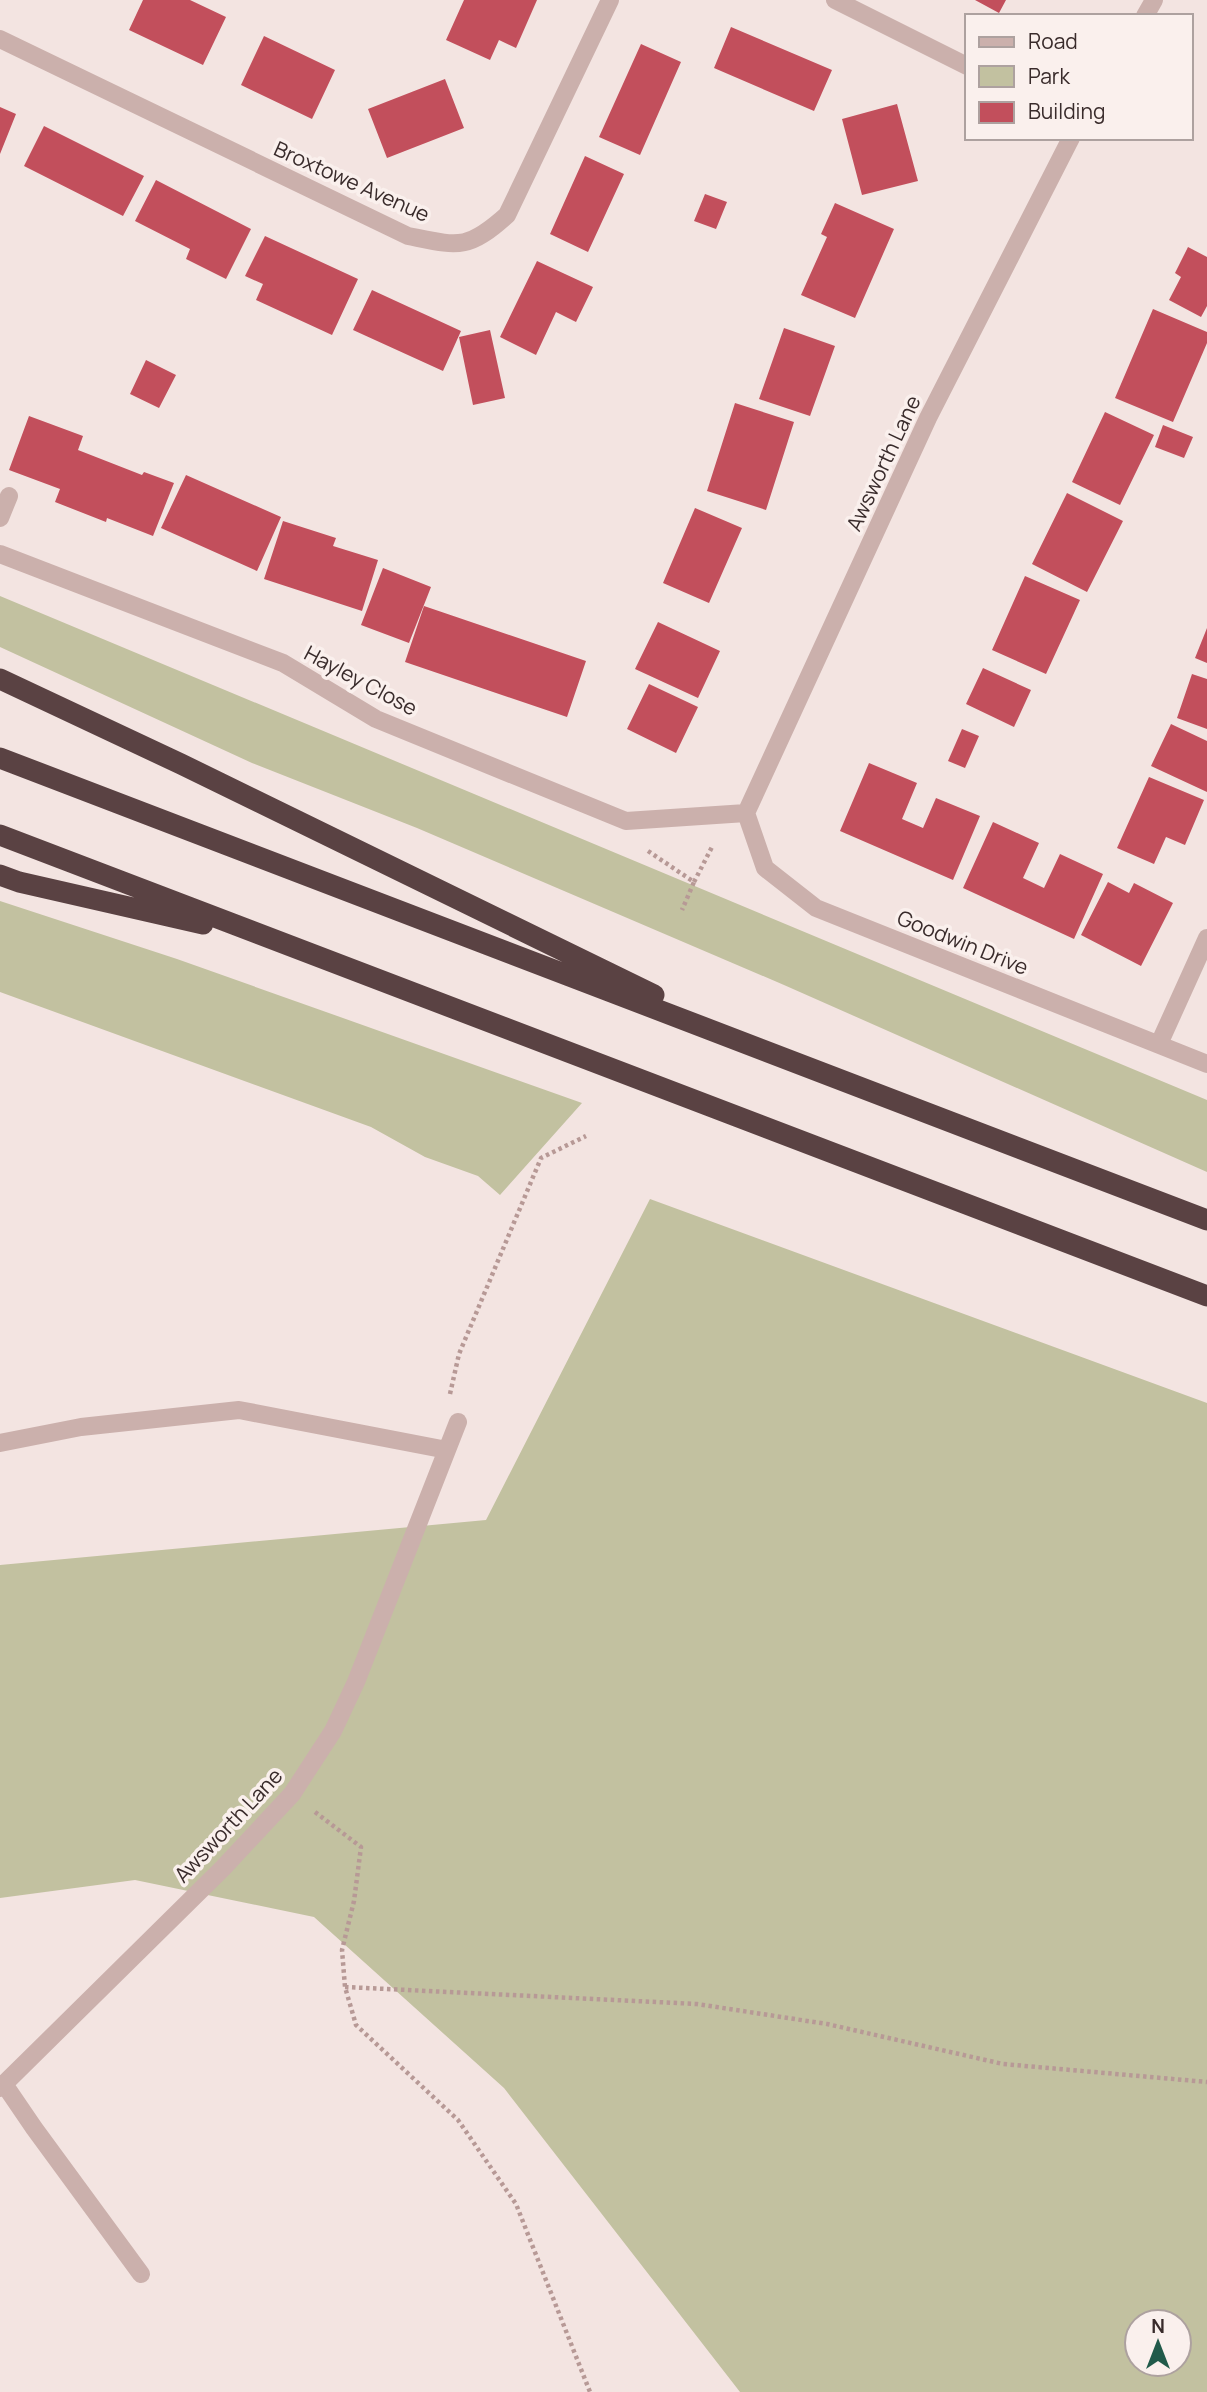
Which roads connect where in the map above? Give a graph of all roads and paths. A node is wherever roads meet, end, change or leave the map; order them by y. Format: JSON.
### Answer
{"nodes":[{"id":1,"x":610,"y":0,"type":"edge"},
{"id":2,"x":835,"y":0,"type":"edge"},
{"id":3,"x":0,"y":39,"type":"edge"},
{"id":4,"x":965,"y":65,"type":"edge"},
{"id":5,"x":1070,"y":140,"type":"edge"},
{"id":6,"x":9,"y":496,"type":"dead end"},
{"id":7,"x":0,"y":518,"type":"edge"},
{"id":8,"x":0,"y":554,"type":"edge"},
{"id":9,"x":0,"y":679,"type":"edge"},
{"id":10,"x":0,"y":758,"type":"edge"},
{"id":11,"x":746,"y":813,"type":"junction"},
{"id":12,"x":626,"y":821,"type":"junction"},
{"id":13,"x":0,"y":835,"type":"edge"},
{"id":14,"x":0,"y":875,"type":"edge"},
{"id":15,"x":682,"y":910,"type":"dead end"},
{"id":16,"x":1207,"y":938,"type":"edge"},
{"id":17,"x":280,"y":942,"type":"junction"},
{"id":18,"x":1159,"y":1044,"type":"junction"},
{"id":19,"x":762,"y":1049,"type":"junction"},
{"id":20,"x":1207,"y":1064,"type":"edge"},
{"id":21,"x":586,"y":1136,"type":"dead end"},
{"id":22,"x":1207,"y":1220,"type":"edge"},
{"id":23,"x":1207,"y":1296,"type":"edge"},
{"id":24,"x":458,"y":1422,"type":"joint"},
{"id":25,"x":0,"y":1443,"type":"edge"},
{"id":26,"x":447,"y":1450,"type":"junction"},
{"id":27,"x":292,"y":1794,"type":"junction"},
{"id":28,"x":345,"y":1987,"type":"junction"},
{"id":29,"x":1207,"y":2082,"type":"edge"},
{"id":30,"x":2,"y":2086,"type":"edge"},
{"id":31,"x":141,"y":2274,"type":"dead end"},
{"id":32,"x":590,"y":2392,"type":"edge"}],
"edges":[{"from":1,"to":3,"type":"street","name":"Broxtowe Avenue"},
{"from":2,"to":4,"type":"street"},
{"from":5,"to":11,"type":"street","name":"Awsworth Lane"},
{"from":6,"to":7,"type":"street"},
{"from":8,"to":12,"type":"street","name":"Hayley Close"},
{"from":9,"to":19,"type":"highway"},
{"from":10,"to":19,"type":"highway"},
{"from":11,"to":12,"type":"street","name":"Hayley Close"},
{"from":11,"to":18,"type":"street","name":"Goodwin Drive"},
{"from":12,"to":15,"type":"path"},
{"from":13,"to":17,"type":"highway"},
{"from":14,"to":17,"type":"highway"},
{"from":16,"to":18,"type":"street"},
{"from":17,"to":23,"type":"highway"},
{"from":18,"to":20,"type":"street","name":"Goodwin Drive"},
{"from":19,"to":22,"type":"highway"},
{"from":21,"to":24,"type":"path"},
{"from":24,"to":26,"type":"street","name":"Awsworth Lane"},
{"from":25,"to":26,"type":"street"},
{"from":26,"to":27,"type":"street","name":"Awsworth Lane"},
{"from":27,"to":28,"type":"path"},
{"from":27,"to":30,"type":"street","name":"Awsworth Lane"},
{"from":28,"to":29,"type":"path"},
{"from":28,"to":32,"type":"path"},
{"from":30,"to":31,"type":"street"}]}
